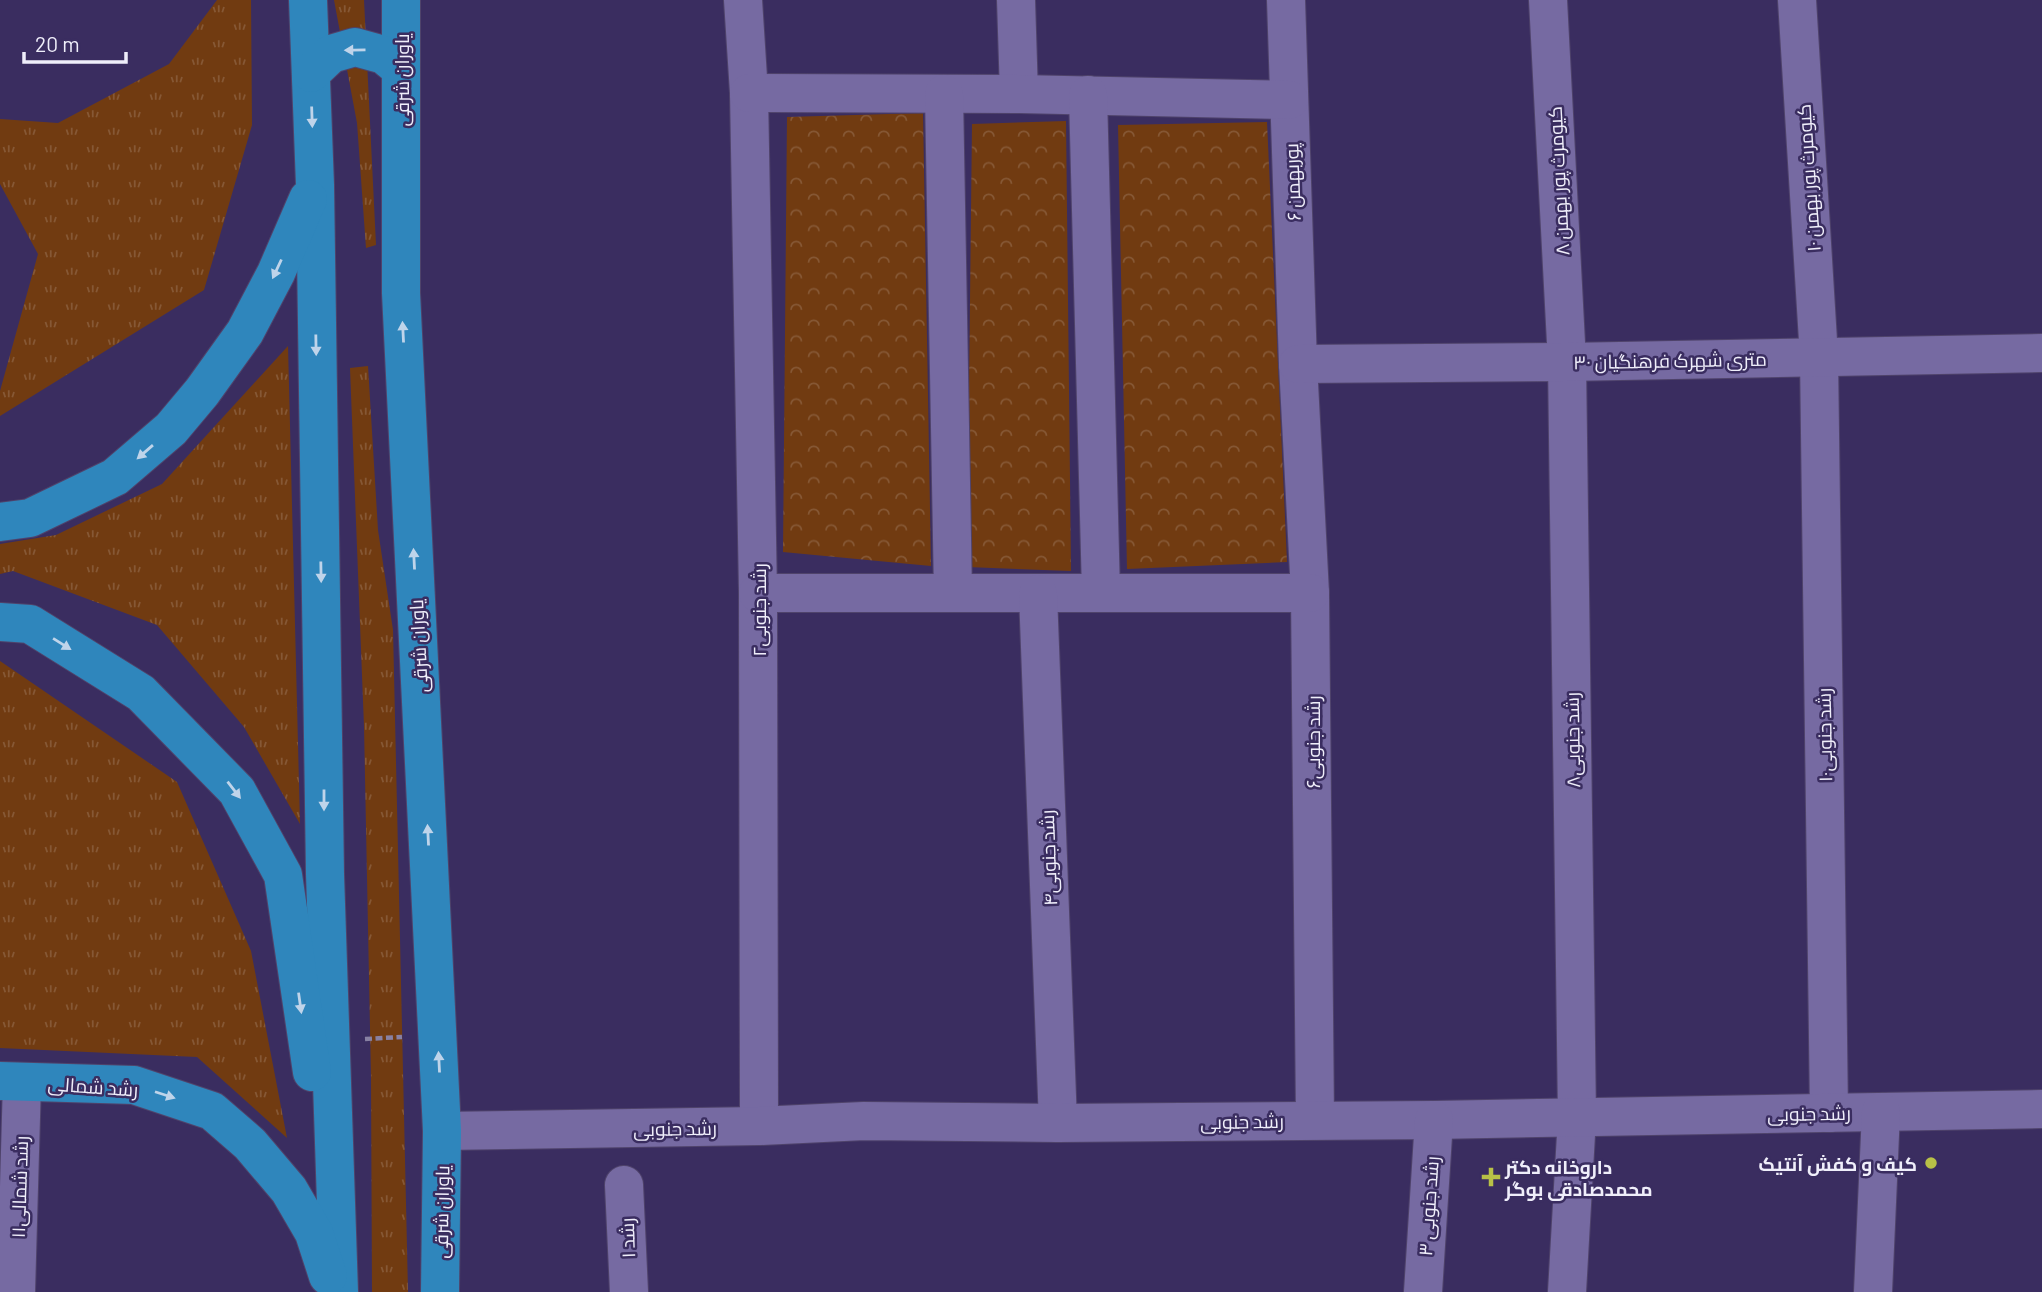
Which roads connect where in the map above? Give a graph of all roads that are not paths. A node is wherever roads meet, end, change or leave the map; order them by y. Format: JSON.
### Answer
{"nodes":[{"id":1,"x":308,"y":0,"type":"edge"},
{"id":2,"x":401,"y":0,"type":"edge"},
{"id":3,"x":743,"y":0,"type":"edge"},
{"id":4,"x":1016,"y":0,"type":"edge"},
{"id":5,"x":1286,"y":0,"type":"edge"},
{"id":6,"x":1548,"y":0,"type":"edge"},
{"id":7,"x":1797,"y":0,"type":"edge"},
{"id":8,"x":401,"y":69,"type":"junction"},
{"id":9,"x":311,"y":73,"type":"junction"},
{"id":10,"x":748,"y":93,"type":"junction"},
{"id":11,"x":944,"y":94,"type":"junction"},
{"id":12,"x":1018,"y":94,"type":"junction"},
{"id":13,"x":1088,"y":95,"type":"junction"},
{"id":14,"x":1289,"y":100,"type":"junction"},
{"id":15,"x":315,"y":184,"type":"junction"},
{"id":16,"x":2042,"y":353,"type":"edge"},
{"id":17,"x":1819,"y":357,"type":"junction"},
{"id":18,"x":1567,"y":362,"type":"junction"},
{"id":19,"x":1298,"y":364,"type":"junction"},
{"id":20,"x":0,"y":522,"type":"edge"},
{"id":21,"x":1101,"y":592,"type":"junction"},
{"id":22,"x":758,"y":593,"type":"junction"},
{"id":23,"x":953,"y":593,"type":"junction"},
{"id":24,"x":1311,"y":593,"type":"junction"},
{"id":25,"x":1038,"y":594,"type":"junction"},
{"id":26,"x":0,"y":622,"type":"edge"},
{"id":27,"x":11,"y":1081,"type":"edge"},
{"id":28,"x":2042,"y":1109,"type":"edge"},
{"id":29,"x":1881,"y":1112,"type":"junction"},
{"id":30,"x":1829,"y":1113,"type":"junction"},
{"id":31,"x":1577,"y":1117,"type":"junction"},
{"id":32,"x":1314,"y":1120,"type":"junction"},
{"id":33,"x":1434,"y":1120,"type":"junction"},
{"id":34,"x":1058,"y":1123,"type":"junction"},
{"id":35,"x":759,"y":1126,"type":"junction"},
{"id":36,"x":442,"y":1131,"type":"junction"},
{"id":37,"x":624,"y":1185,"type":"dead end"},
{"id":38,"x":336,"y":1201,"type":"junction"},
{"id":39,"x":16,"y":1292,"type":"edge"},
{"id":40,"x":333,"y":1292,"type":"edge"},
{"id":41,"x":339,"y":1292,"type":"edge"},
{"id":42,"x":440,"y":1292,"type":"edge"},
{"id":43,"x":629,"y":1292,"type":"edge"},
{"id":44,"x":1423,"y":1292,"type":"edge"},
{"id":45,"x":1567,"y":1292,"type":"edge"},
{"id":46,"x":1872,"y":1292,"type":"edge"}],
"edges":[{"from":1,"to":9,"type":"main road"},
{"from":2,"to":8,"type":"main road","name":"یاوران شرقی"},
{"from":3,"to":10,"type":"street","name":"رشد جنوبی۲"},
{"from":4,"to":12,"type":"street"},
{"from":5,"to":14,"type":"street","name":"پوربهمن ۶"},
{"from":6,"to":18,"type":"street","name":"کیومرث پور بهمن ۸"},
{"from":7,"to":17,"type":"street","name":"کیومرث پور بهمن ۱۰"},
{"from":8,"to":9,"type":"main road","one_way":true},
{"from":36,"to":8,"type":"main road","name":"یاوران شرقی","one_way":true},
{"from":9,"to":15,"type":"main road","one_way":true},
{"from":10,"to":11,"type":"street"},
{"from":10,"to":22,"type":"street","name":"رشد جنوبی۲"},
{"from":11,"to":12,"type":"street"},
{"from":11,"to":23,"type":"street"},
{"from":12,"to":13,"type":"street"},
{"from":13,"to":14,"type":"street"},
{"from":13,"to":21,"type":"street"},
{"from":14,"to":19,"type":"street","name":"پوربهمن ۶"},
{"from":15,"to":20,"type":"main road","one_way":true},
{"from":15,"to":38,"type":"main road","one_way":true},
{"from":16,"to":17,"type":"street","name":"۳۰ متری شهرک فرهنگیان"},
{"from":17,"to":18,"type":"street","name":"۳۰ متری شهرک فرهنگیان"},
{"from":17,"to":30,"type":"street","name":"رشد جنوبی۱۰"},
{"from":18,"to":19,"type":"street","name":"۳۰ متری شهرک فرهنگیان"},
{"from":18,"to":31,"type":"street","name":"رشد جنوبی۸"},
{"from":19,"to":24,"type":"street","name":"رشد جنوبی۶"},
{"from":21,"to":24,"type":"street"},
{"from":21,"to":25,"type":"street"},
{"from":22,"to":23,"type":"street"},
{"from":22,"to":35,"type":"street","name":"رشد جنوبی۲"},
{"from":23,"to":25,"type":"street"},
{"from":24,"to":32,"type":"street","name":"رشد جنوبی۶"},
{"from":25,"to":34,"type":"street","name":"رشد جنوبی۴"},
{"from":26,"to":38,"type":"main road","one_way":true},
{"from":27,"to":39,"type":"street","name":"رشد شمالی۱۱"},
{"from":27,"to":40,"type":"main road","name":"رشد شمالی","one_way":true},
{"from":28,"to":29,"type":"street","name":"رشد جنوبی"},
{"from":29,"to":30,"type":"street","name":"رشد جنوبی"},
{"from":29,"to":46,"type":"street"},
{"from":30,"to":31,"type":"street","name":"رشد جنوبی"},
{"from":31,"to":33,"type":"street","name":"رشد جنوبی"},
{"from":31,"to":45,"type":"street","name":"رشد جنوبی۸"},
{"from":32,"to":33,"type":"street","name":"رشد جنوبی"},
{"from":32,"to":34,"type":"street","name":"رشد جنوبی"},
{"from":33,"to":44,"type":"street","name":"رشد جنوبی ۳"},
{"from":34,"to":35,"type":"street","name":"رشد جنوبی"},
{"from":35,"to":36,"type":"street","name":"رشد جنوبی"},
{"from":36,"to":42,"type":"main road","name":"یاوران شرقی"},
{"from":37,"to":43,"type":"street","name":"رشد ۱"},
{"from":38,"to":41,"type":"main road"}]}
